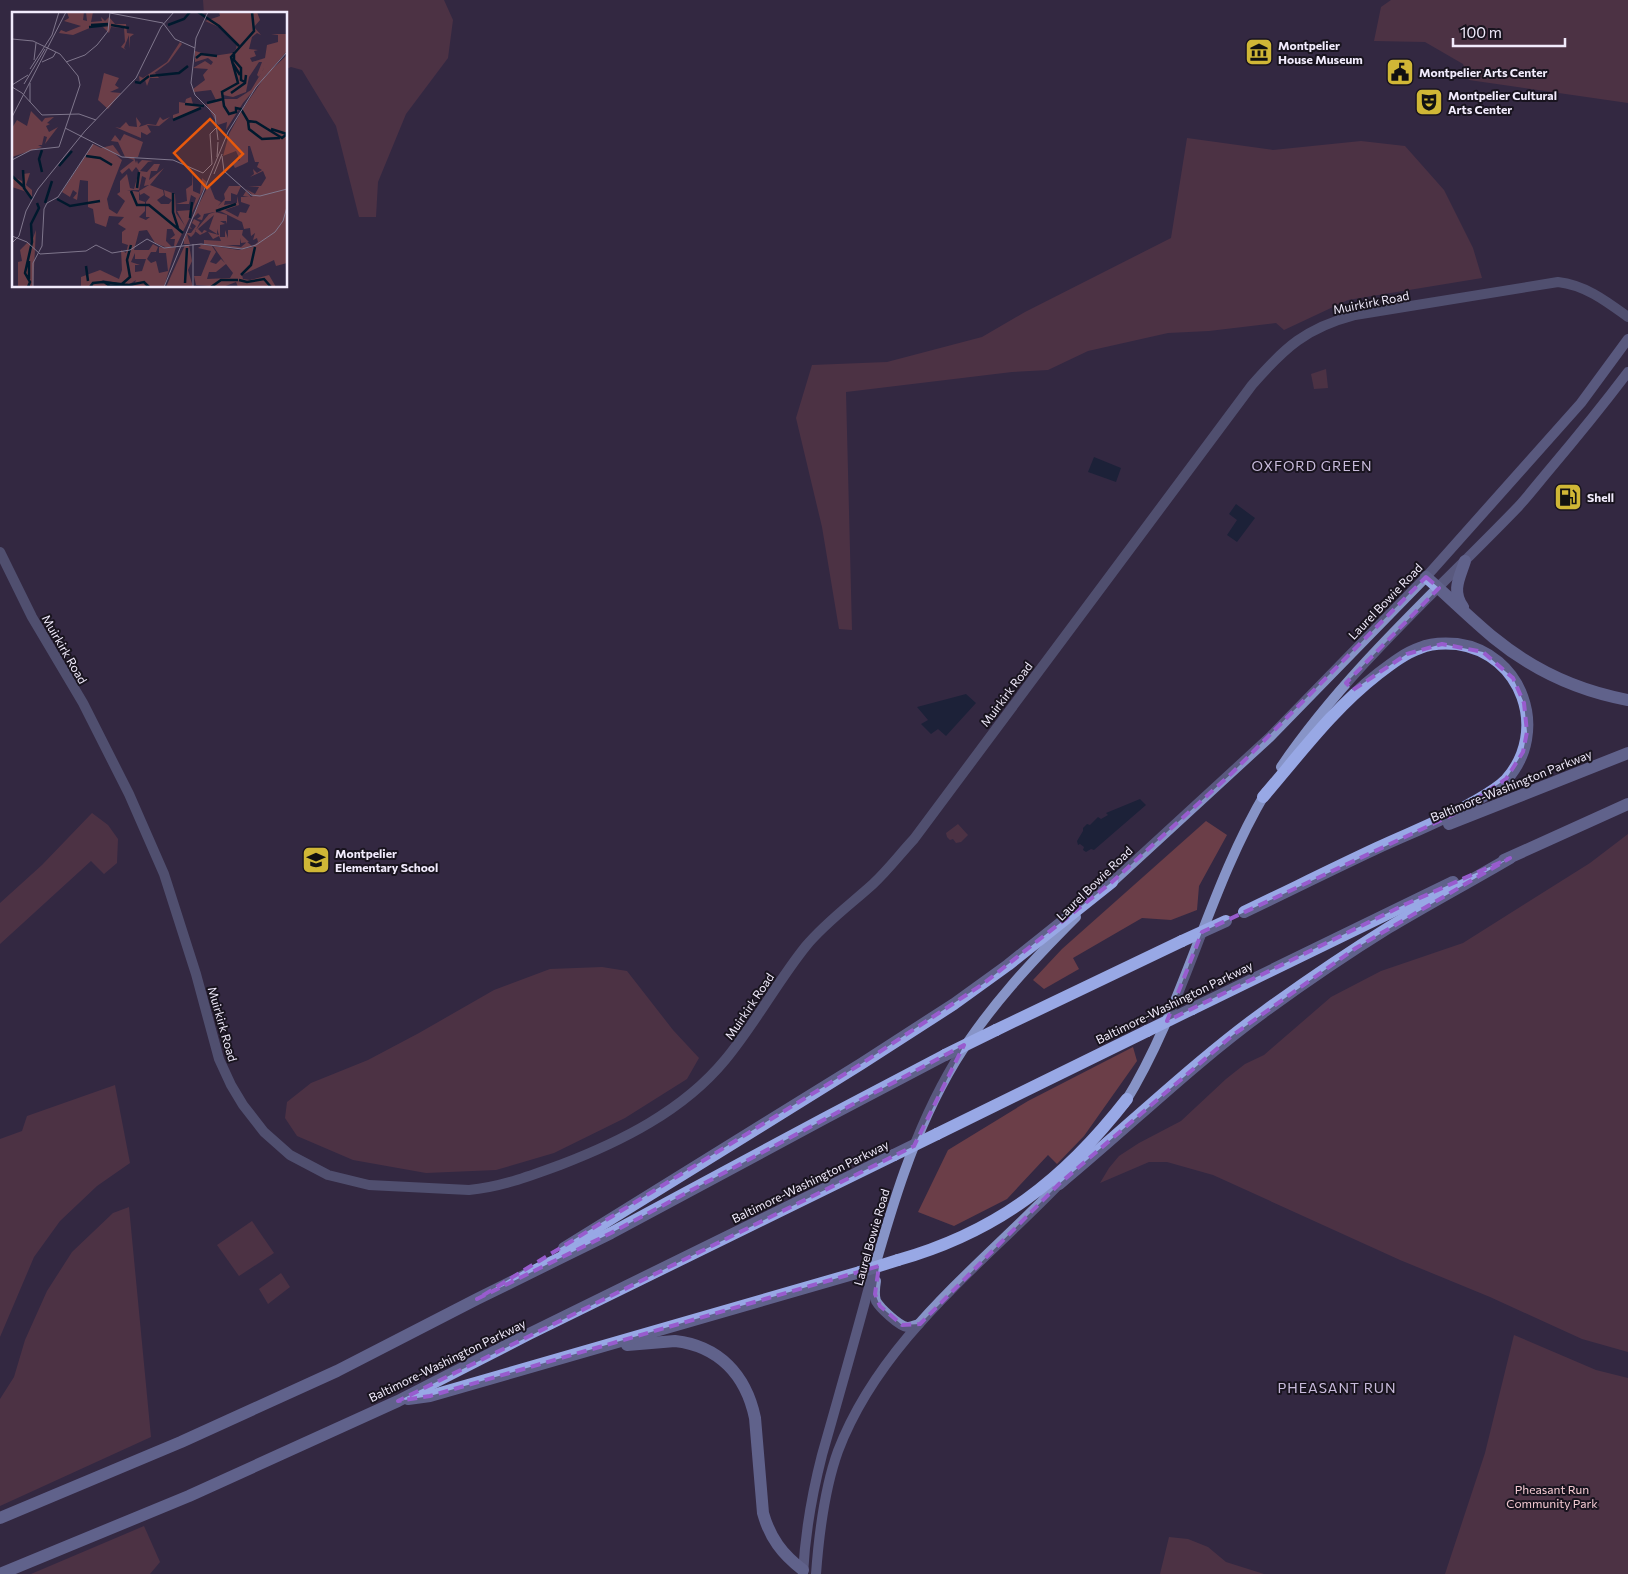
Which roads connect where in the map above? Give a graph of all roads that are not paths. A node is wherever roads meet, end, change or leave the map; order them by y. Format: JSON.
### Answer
{"nodes":[{"id":1,"x":1628,"y":317,"type":"edge"},
{"id":2,"x":1628,"y":339,"type":"edge"},
{"id":3,"x":1628,"y":372,"type":"edge"},
{"id":4,"x":0,"y":552,"type":"edge"},
{"id":5,"x":1465,"y":561,"type":"junction"},
{"id":6,"x":1426,"y":577,"type":"junction"},
{"id":7,"x":1439,"y":588,"type":"junction"},
{"id":8,"x":1481,"y":627,"type":"junction"},
{"id":9,"x":1628,"y":700,"type":"edge"},
{"id":10,"x":1628,"y":753,"type":"edge"},
{"id":11,"x":1263,"y":798,"type":"junction"},
{"id":12,"x":1628,"y":804,"type":"edge"},
{"id":13,"x":1510,"y":858,"type":"junction"},
{"id":14,"x":1112,"y":882,"type":"junction"},
{"id":15,"x":1244,"y":912,"type":"junction"},
{"id":16,"x":1127,"y":1099,"type":"junction"},
{"id":17,"x":1059,"y":1184,"type":"junction"},
{"id":18,"x":887,"y":1224,"type":"junction"},
{"id":19,"x":477,"y":1299,"type":"junction"},
{"id":20,"x":920,"y":1324,"type":"junction"},
{"id":21,"x":597,"y":1347,"type":"junction"},
{"id":22,"x":398,"y":1400,"type":"junction"},
{"id":23,"x":0,"y":1518,"type":"edge"},
{"id":24,"x":803,"y":1572,"type":"edge"},
{"id":25,"x":0,"y":1574,"type":"edge"},
{"id":26,"x":816,"y":1574,"type":"edge"}],
"edges":[{"from":1,"to":4,"type":"main road","name":"Muirkirk Road"},
{"from":2,"to":6,"type":"main road","name":"Laurel Bowie Road"},
{"from":3,"to":5,"type":"main road"},
{"from":5,"to":7,"type":"main road"},
{"from":5,"to":8,"type":"highway"},
{"from":6,"to":7,"type":"highway"},
{"from":6,"to":14,"type":"main road","name":"Laurel Bowie Road"},
{"from":7,"to":8,"type":"highway"},
{"from":7,"to":11,"type":"main road"},
{"from":8,"to":9,"type":"highway"},
{"from":10,"to":15,"type":"highway","name":"Baltimore-Washington Parkway"},
{"from":11,"to":15,"type":"highway"},
{"from":11,"to":16,"type":"main road"},
{"from":12,"to":13,"type":"highway","name":"Baltimore-Washington Parkway"},
{"from":13,"to":17,"type":"highway"},
{"from":13,"to":22,"type":"highway","name":"Baltimore-Washington Parkway","bridge":true},
{"from":14,"to":18,"type":"main road","name":"Laurel Bowie Road"},
{"from":14,"to":19,"type":"highway"},
{"from":15,"to":19,"type":"highway","name":"Baltimore-Washington Parkway","bridge":true},
{"from":16,"to":17,"type":"main road"},
{"from":16,"to":21,"type":"highway","bridge":true},
{"from":17,"to":20,"type":"main road"},
{"from":18,"to":20,"type":"main road"},
{"from":18,"to":24,"type":"main road","name":"Laurel Bowie Road"},
{"from":19,"to":23,"type":"highway","name":"Baltimore-Washington Parkway"},
{"from":20,"to":26,"type":"main road"},
{"from":21,"to":22,"type":"highway"},
{"from":21,"to":24,"type":"highway"},
{"from":22,"to":25,"type":"highway","name":"Baltimore-Washington Parkway"}]}
